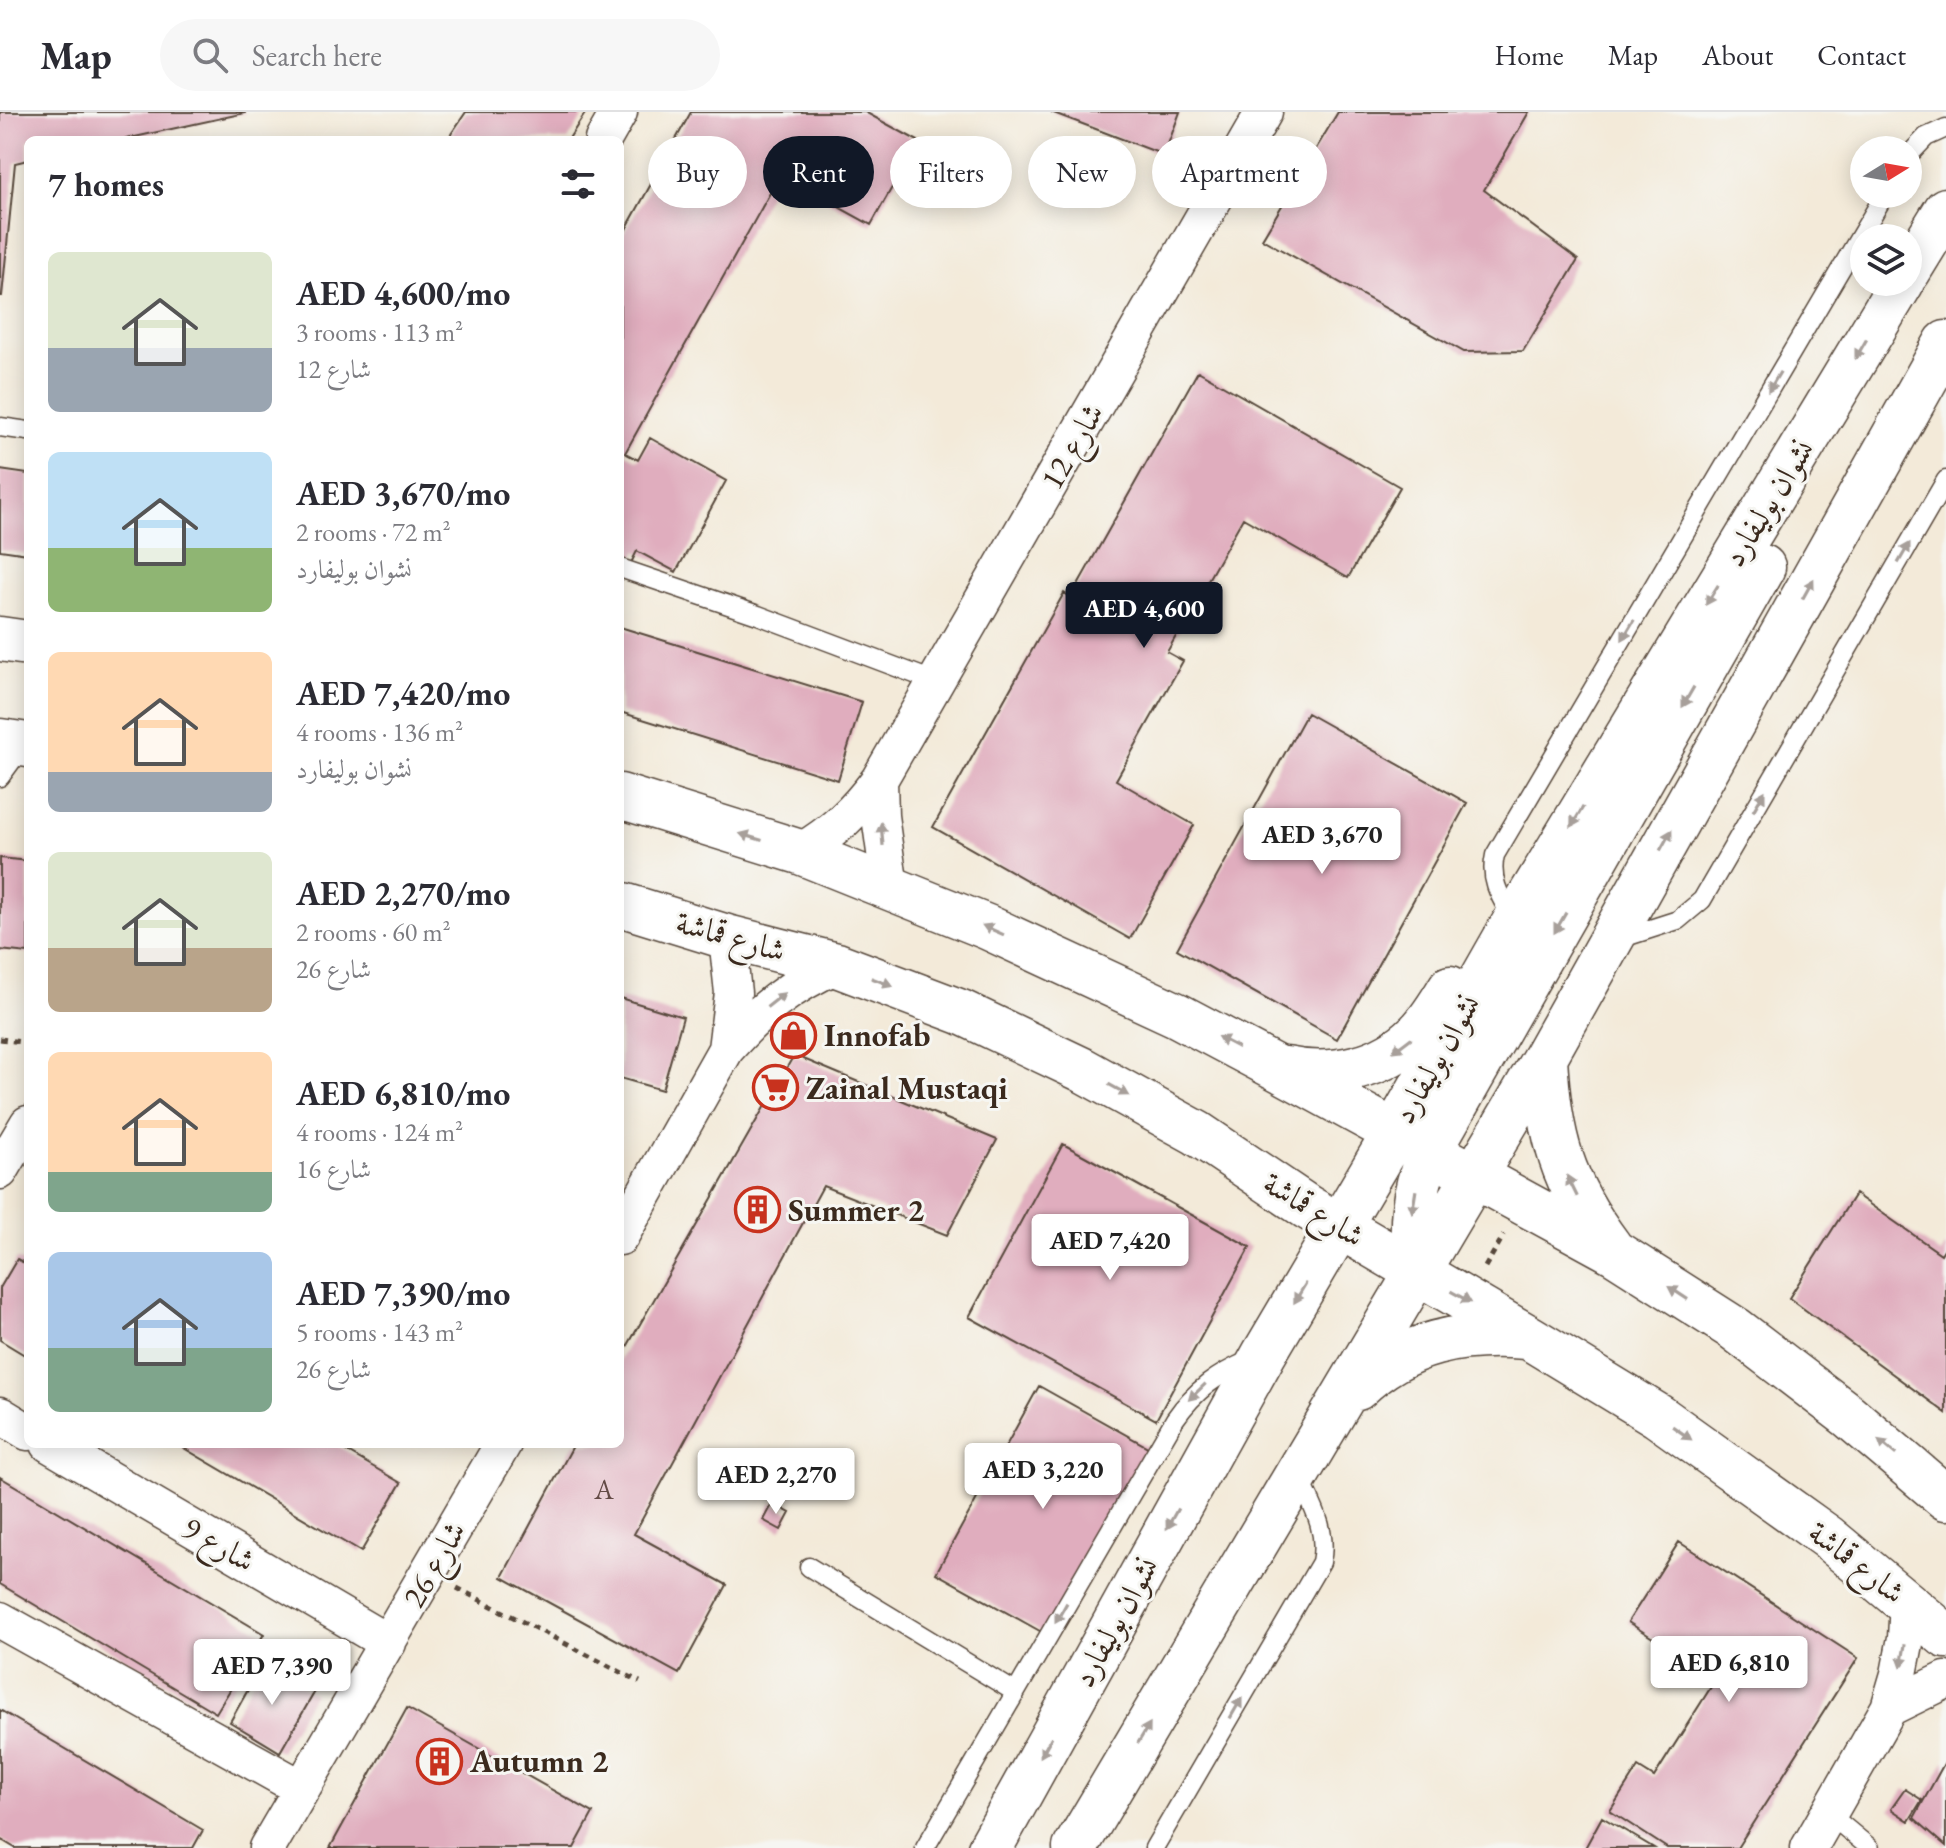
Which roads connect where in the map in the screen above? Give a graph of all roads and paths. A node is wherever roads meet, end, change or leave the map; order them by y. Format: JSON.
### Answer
{"nodes":[{"id":1,"x":619,"y":112,"type":"edge"},
{"id":2,"x":1264,"y":112,"type":"edge"},
{"id":3,"x":1946,"y":128,"type":"edge"},
{"id":4,"x":605,"y":136,"type":"edge"},
{"id":5,"x":1922,"y":141,"type":"edge"},
{"id":6,"x":1877,"y":208,"type":"edge"},
{"id":7,"x":1946,"y":210,"type":"edge"},
{"id":8,"x":1922,"y":249,"type":"edge"},
{"id":9,"x":1894,"y":296,"type":"edge"},
{"id":10,"x":1946,"y":343,"type":"edge"},
{"id":11,"x":1831,"y":402,"type":"junction"},
{"id":12,"x":0,"y":427,"type":"edge"},
{"id":13,"x":24,"y":430,"type":"edge"},
{"id":14,"x":1946,"y":480,"type":"edge"},
{"id":15,"x":624,"y":569,"type":"edge"},
{"id":16,"x":0,"y":639,"type":"edge"},
{"id":17,"x":24,"y":642,"type":"edge"},
{"id":18,"x":936,"y":682,"type":"junction"},
{"id":19,"x":879,"y":780,"type":"junction"},
{"id":20,"x":624,"y":797,"type":"edge"},
{"id":21,"x":800,"y":852,"type":"junction"},
{"id":22,"x":890,"y":888,"type":"junction"},
{"id":23,"x":624,"y":905,"type":"edge"},
{"id":24,"x":1513,"y":925,"type":"junction"},
{"id":25,"x":727,"y":937,"type":"junction"},
{"id":26,"x":1609,"y":942,"type":"junction"},
{"id":27,"x":837,"y":965,"type":"junction"},
{"id":28,"x":0,"y":1039,"type":"edge"},
{"id":29,"x":24,"y":1042,"type":"edge"},
{"id":30,"x":726,"y":1049,"type":"junction"},
{"id":31,"x":1545,"y":1057,"type":"junction"},
{"id":32,"x":1275,"y":1067,"type":"junction"},
{"id":33,"x":24,"y":1131,"type":"edge"},
{"id":34,"x":1413,"y":1141,"type":"junction"},
{"id":35,"x":0,"y":1171,"type":"edge"},
{"id":36,"x":1474,"y":1174,"type":"junction"},
{"id":37,"x":1340,"y":1226,"type":"junction"},
{"id":38,"x":624,"y":1230,"type":"edge"},
{"id":39,"x":1614,"y":1252,"type":"junction"},
{"id":40,"x":1417,"y":1273,"type":"junction"},
{"id":41,"x":1530,"y":1338,"type":"junction"},
{"id":42,"x":1264,"y":1354,"type":"junction"},
{"id":43,"x":1341,"y":1403,"type":"junction"},
{"id":44,"x":0,"y":1415,"type":"edge"},
{"id":45,"x":24,"y":1430,"type":"edge"},
{"id":46,"x":56,"y":1448,"type":"edge"},
{"id":47,"x":501,"y":1448,"type":"edge"},
{"id":48,"x":1298,"y":1476,"type":"junction"},
{"id":49,"x":1946,"y":1498,"type":"edge"},
{"id":50,"x":809,"y":1567,"type":"dead end"},
{"id":51,"x":428,"y":1573,"type":"junction"},
{"id":52,"x":1908,"y":1602,"type":"junction"},
{"id":53,"x":0,"y":1620,"type":"edge"},
{"id":54,"x":1946,"y":1636,"type":"edge"},
{"id":55,"x":388,"y":1643,"type":"junction"},
{"id":56,"x":1946,"y":1680,"type":"edge"},
{"id":57,"x":640,"y":1682,"type":"dead end"},
{"id":58,"x":1015,"y":1692,"type":"junction"},
{"id":59,"x":1889,"y":1708,"type":"junction"},
{"id":60,"x":301,"y":1788,"type":"junction"},
{"id":61,"x":1829,"y":1814,"type":"junction"},
{"id":62,"x":267,"y":1848,"type":"edge"},
{"id":63,"x":925,"y":1848,"type":"edge"},
{"id":64,"x":990,"y":1848,"type":"edge"},
{"id":65,"x":1075,"y":1848,"type":"edge"},
{"id":66,"x":1154,"y":1848,"type":"edge"},
{"id":67,"x":1809,"y":1848,"type":"edge"},
{"id":68,"x":1870,"y":1848,"type":"edge"}],
"edges":[{"from":1,"to":4,"type":"street"},
{"from":2,"to":18,"type":"street","name":"شارع 12"},
{"from":3,"to":5,"type":"lane"},
{"from":6,"to":24,"type":"lane","one_way":true},
{"from":7,"to":8,"type":"street"},
{"from":9,"to":11,"type":"street","name":"نشوان بوليفارد","one_way":true},
{"from":26,"to":10,"type":"street","one_way":true},
{"from":11,"to":24,"type":"street","name":"نشوان بوليفارد","one_way":true},
{"from":11,"to":34,"type":"street","one_way":true},
{"from":12,"to":13,"type":"lane"},
{"from":26,"to":14,"type":"lane","one_way":true},
{"from":15,"to":18,"type":"lane"},
{"from":16,"to":17,"type":"street"},
{"from":18,"to":19,"type":"street","name":"شارع 12"},
{"from":19,"to":21,"type":"street","name":"شارع 12"},
{"from":22,"to":19,"type":"street","one_way":true},
{"from":21,"to":20,"type":"street","one_way":true},
{"from":21,"to":22,"type":"street"},
{"from":32,"to":22,"type":"street","one_way":true},
{"from":23,"to":25,"type":"street","name":"شارع قماشة"},
{"from":24,"to":32,"type":"street","one_way":true},
{"from":24,"to":34,"type":"street","name":"نشوان بوليفارد"},
{"from":25,"to":27,"type":"street","name":"شارع قماشة"},
{"from":25,"to":30,"type":"street"},
{"from":26,"to":31,"type":"street"},
{"from":30,"to":27,"type":"street","one_way":true},
{"from":27,"to":37,"type":"street","name":"شارع قماشة","one_way":true},
{"from":28,"to":29,"type":"path"},
{"from":30,"to":38,"type":"street"},
{"from":31,"to":36,"type":"street"},
{"from":39,"to":31,"type":"street","one_way":true},
{"from":32,"to":34,"type":"street"},
{"from":33,"to":35,"type":"street"},
{"from":34,"to":36,"type":"street"},
{"from":34,"to":37,"type":"street","name":"نشوان بوليفارد"},
{"from":34,"to":40,"type":"street","one_way":true},
{"from":36,"to":39,"type":"street"},
{"from":36,"to":40,"type":"street"},
{"from":37,"to":40,"type":"street","name":"شارع قماشة"},
{"from":37,"to":42,"type":"street","name":"نشوان بوليفارد","one_way":true},
{"from":49,"to":39,"type":"street","one_way":true},
{"from":40,"to":41,"type":"street","name":"شارع قماشة","one_way":true},
{"from":40,"to":43,"type":"street"},
{"from":41,"to":43,"type":"street"},
{"from":41,"to":52,"type":"street","name":"شارع قماشة","one_way":true},
{"from":42,"to":58,"type":"lane","one_way":true},
{"from":42,"to":64,"type":"street","name":"نشوان بوليفارد","one_way":true},
{"from":43,"to":48,"type":"street"},
{"from":44,"to":45,"type":"street"},
{"from":46,"to":55,"type":"street","name":"شارع 9"},
{"from":47,"to":51,"type":"street","name":"شارع 26"},
{"from":65,"to":48,"type":"street","one_way":true},
{"from":66,"to":48,"type":"lane","one_way":true},
{"from":50,"to":58,"type":"lane"},
{"from":51,"to":55,"type":"street","name":"شارع 26"},
{"from":51,"to":57,"type":"path"},
{"from":52,"to":54,"type":"street","name":"شارع قماشة"},
{"from":52,"to":59,"type":"street","one_way":true},
{"from":53,"to":60,"type":"street"},
{"from":55,"to":60,"type":"street","name":"شارع 26"},
{"from":56,"to":59,"type":"street"},
{"from":58,"to":63,"type":"lane"},
{"from":59,"to":61,"type":"street"},
{"from":60,"to":62,"type":"street","name":"شارع 26"},
{"from":61,"to":67,"type":"street"},
{"from":61,"to":68,"type":"lane"}]}
